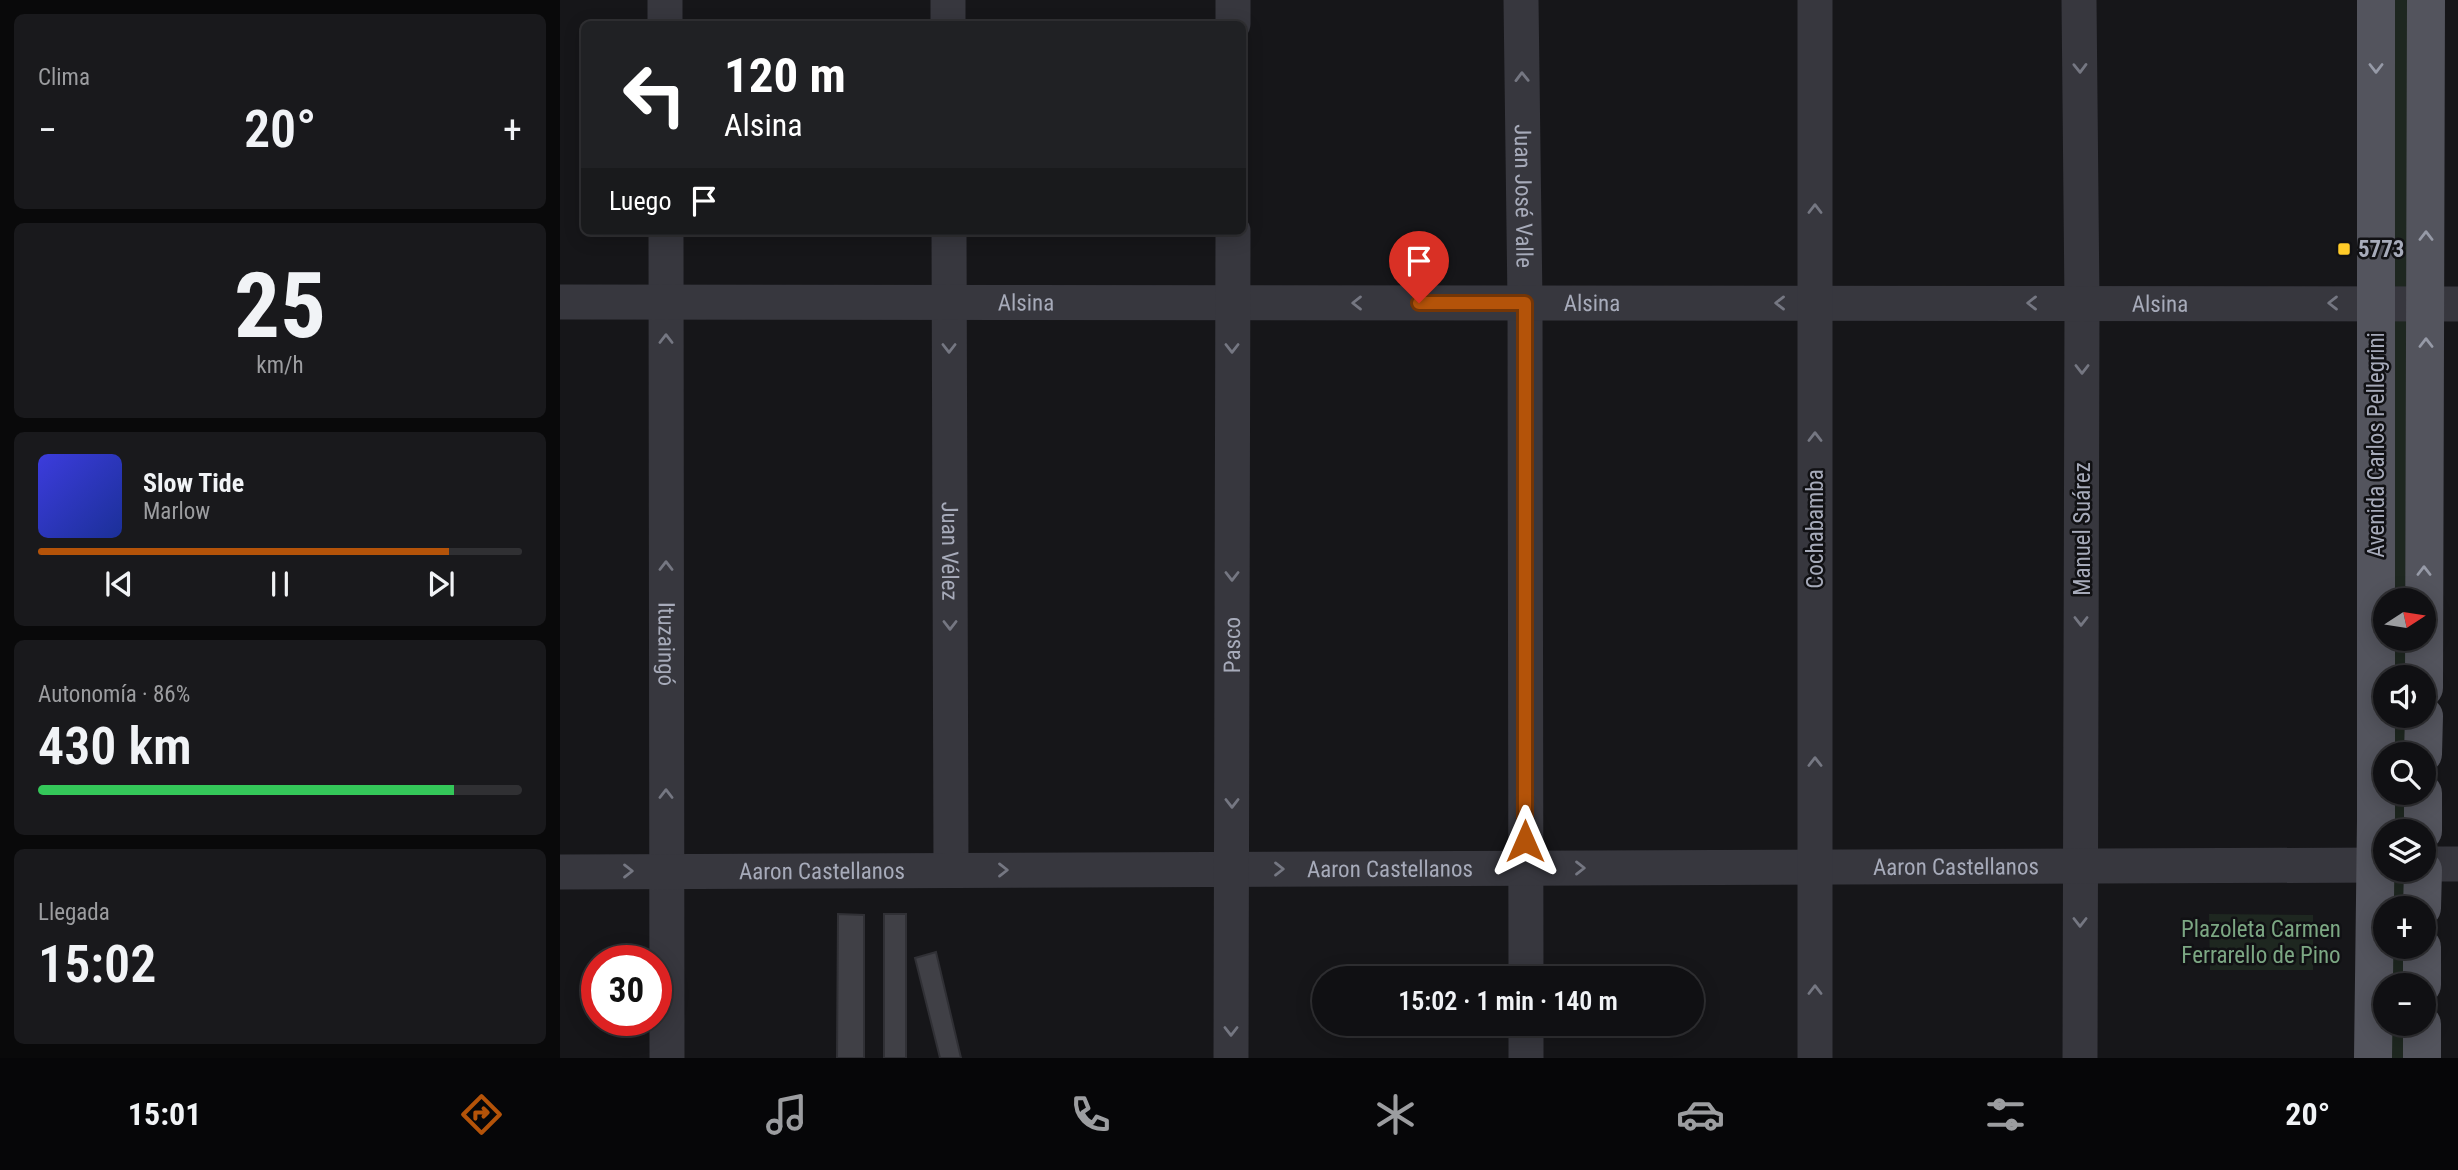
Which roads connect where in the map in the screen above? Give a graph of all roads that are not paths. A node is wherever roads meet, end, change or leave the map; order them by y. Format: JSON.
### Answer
{"nodes":[{"id":1,"x":665,"y":0,"type":"edge"},
{"id":2,"x":948,"y":0,"type":"edge"},
{"id":3,"x":1233,"y":0,"type":"edge"},
{"id":4,"x":1521,"y":0,"type":"edge"},
{"id":5,"x":1815,"y":0,"type":"edge"},
{"id":6,"x":2080,"y":0,"type":"edge"},
{"id":7,"x":2376,"y":0,"type":"edge"},
{"id":8,"x":2426,"y":0,"type":"edge"},
{"id":9,"x":665,"y":21,"type":"edge"},
{"id":10,"x":948,"y":21,"type":"edge"},
{"id":11,"x":1233,"y":21,"type":"edge"},
{"id":12,"x":666,"y":235,"type":"edge"},
{"id":13,"x":948,"y":235,"type":"edge"},
{"id":14,"x":1233,"y":235,"type":"edge"},
{"id":15,"x":560,"y":302,"type":"edge"},
{"id":16,"x":666,"y":302,"type":"junction"},
{"id":17,"x":949,"y":302,"type":"junction"},
{"id":18,"x":1233,"y":303,"type":"junction"},
{"id":19,"x":1525,"y":303,"type":"junction"},
{"id":20,"x":1815,"y":303,"type":"junction"},
{"id":21,"x":2082,"y":303,"type":"junction"},
{"id":22,"x":2375,"y":303,"type":"junction"},
{"id":23,"x":2442,"y":304,"type":"edge"},
{"id":24,"x":2425,"y":665,"type":"edge"},
{"id":25,"x":2381,"y":819,"type":"edge"},
{"id":26,"x":2436,"y":864,"type":"edge"},
{"id":27,"x":2458,"y":864,"type":"edge"},
{"id":28,"x":2373,"y":865,"type":"edge"},
{"id":29,"x":2080,"y":866,"type":"junction"},
{"id":30,"x":1815,"y":867,"type":"junction"},
{"id":31,"x":1525,"y":868,"type":"junction"},
{"id":32,"x":1232,"y":869,"type":"junction"},
{"id":33,"x":951,"y":870,"type":"junction"},
{"id":34,"x":666,"y":871,"type":"junction"},
{"id":35,"x":560,"y":872,"type":"edge"},
{"id":36,"x":2380,"y":882,"type":"edge"},
{"id":37,"x":1526,"y":966,"type":"edge"},
{"id":38,"x":1526,"y":1036,"type":"edge"},
{"id":39,"x":2422,"y":1036,"type":"edge"},
{"id":40,"x":667,"y":1058,"type":"edge"},
{"id":41,"x":1231,"y":1058,"type":"edge"},
{"id":42,"x":1526,"y":1058,"type":"edge"},
{"id":43,"x":1815,"y":1058,"type":"edge"},
{"id":44,"x":2080,"y":1058,"type":"edge"},
{"id":45,"x":2373,"y":1058,"type":"edge"},
{"id":46,"x":2422,"y":1058,"type":"edge"}],
"edges":[{"from":1,"to":9,"type":"street"},
{"from":2,"to":10,"type":"street"},
{"from":3,"to":11,"type":"street"},
{"from":19,"to":4,"type":"street","name":"Juan José Valle","one_way":true},
{"from":20,"to":5,"type":"street","name":"Cochabamba","one_way":true},
{"from":6,"to":21,"type":"street","name":"Manuel Suárez","one_way":true},
{"from":7,"to":22,"type":"main road","name":"Avenida Carlos Pellegrini","one_way":true},
{"from":23,"to":8,"type":"main road","one_way":true},
{"from":12,"to":16,"type":"street","name":"Ituzaingó"},
{"from":13,"to":17,"type":"street","name":"Juan Vélez"},
{"from":14,"to":18,"type":"street","name":"Pasco"},
{"from":15,"to":16,"type":"street","name":"Alsina"},
{"from":16,"to":17,"type":"street","name":"Alsina"},
{"from":34,"to":16,"type":"street","name":"Ituzaingó","one_way":true},
{"from":17,"to":18,"type":"street","name":"Alsina"},
{"from":17,"to":33,"type":"street","name":"Juan Vélez","one_way":true},
{"from":19,"to":18,"type":"street","name":"Alsina","one_way":true},
{"from":18,"to":32,"type":"street","name":"Pasco","one_way":true},
{"from":20,"to":19,"type":"street","name":"Alsina","one_way":true},
{"from":19,"to":31,"type":"street","name":"Juan José Valle"},
{"from":21,"to":20,"type":"street","name":"Alsina","one_way":true},
{"from":30,"to":20,"type":"street","name":"Cochabamba","one_way":true},
{"from":22,"to":21,"type":"street","name":"Alsina","one_way":true},
{"from":21,"to":29,"type":"street","name":"Manuel Suárez","one_way":true},
{"from":22,"to":23,"type":"street","name":"Alsina"},
{"from":22,"to":25,"type":"main road","name":"Avenida Carlos Pellegrini"},
{"from":24,"to":23,"type":"main road","one_way":true},
{"from":26,"to":27,"type":"street"},
{"from":28,"to":29,"type":"street","name":"Aaron Castellanos"},
{"from":29,"to":30,"type":"street","name":"Aaron Castellanos"},
{"from":29,"to":44,"type":"street","name":"Manuel Suárez","one_way":true},
{"from":31,"to":30,"type":"street","name":"Aaron Castellanos","one_way":true},
{"from":43,"to":30,"type":"street","name":"Cochabamba","one_way":true},
{"from":32,"to":31,"type":"street","name":"Aaron Castellanos","one_way":true},
{"from":31,"to":37,"type":"street","name":"Juan José Valle"},
{"from":33,"to":32,"type":"street","name":"Aaron Castellanos","one_way":true},
{"from":32,"to":41,"type":"street","name":"Pasco","one_way":true},
{"from":33,"to":34,"type":"street","name":"Aaron Castellanos"},
{"from":35,"to":34,"type":"street","name":"Aaron Castellanos","one_way":true},
{"from":34,"to":40,"type":"street","name":"Ituzaingó"},
{"from":36,"to":45,"type":"main road","name":"Avenida Carlos Pellegrini"},
{"from":38,"to":42,"type":"street"},
{"from":39,"to":46,"type":"main road"}]}
